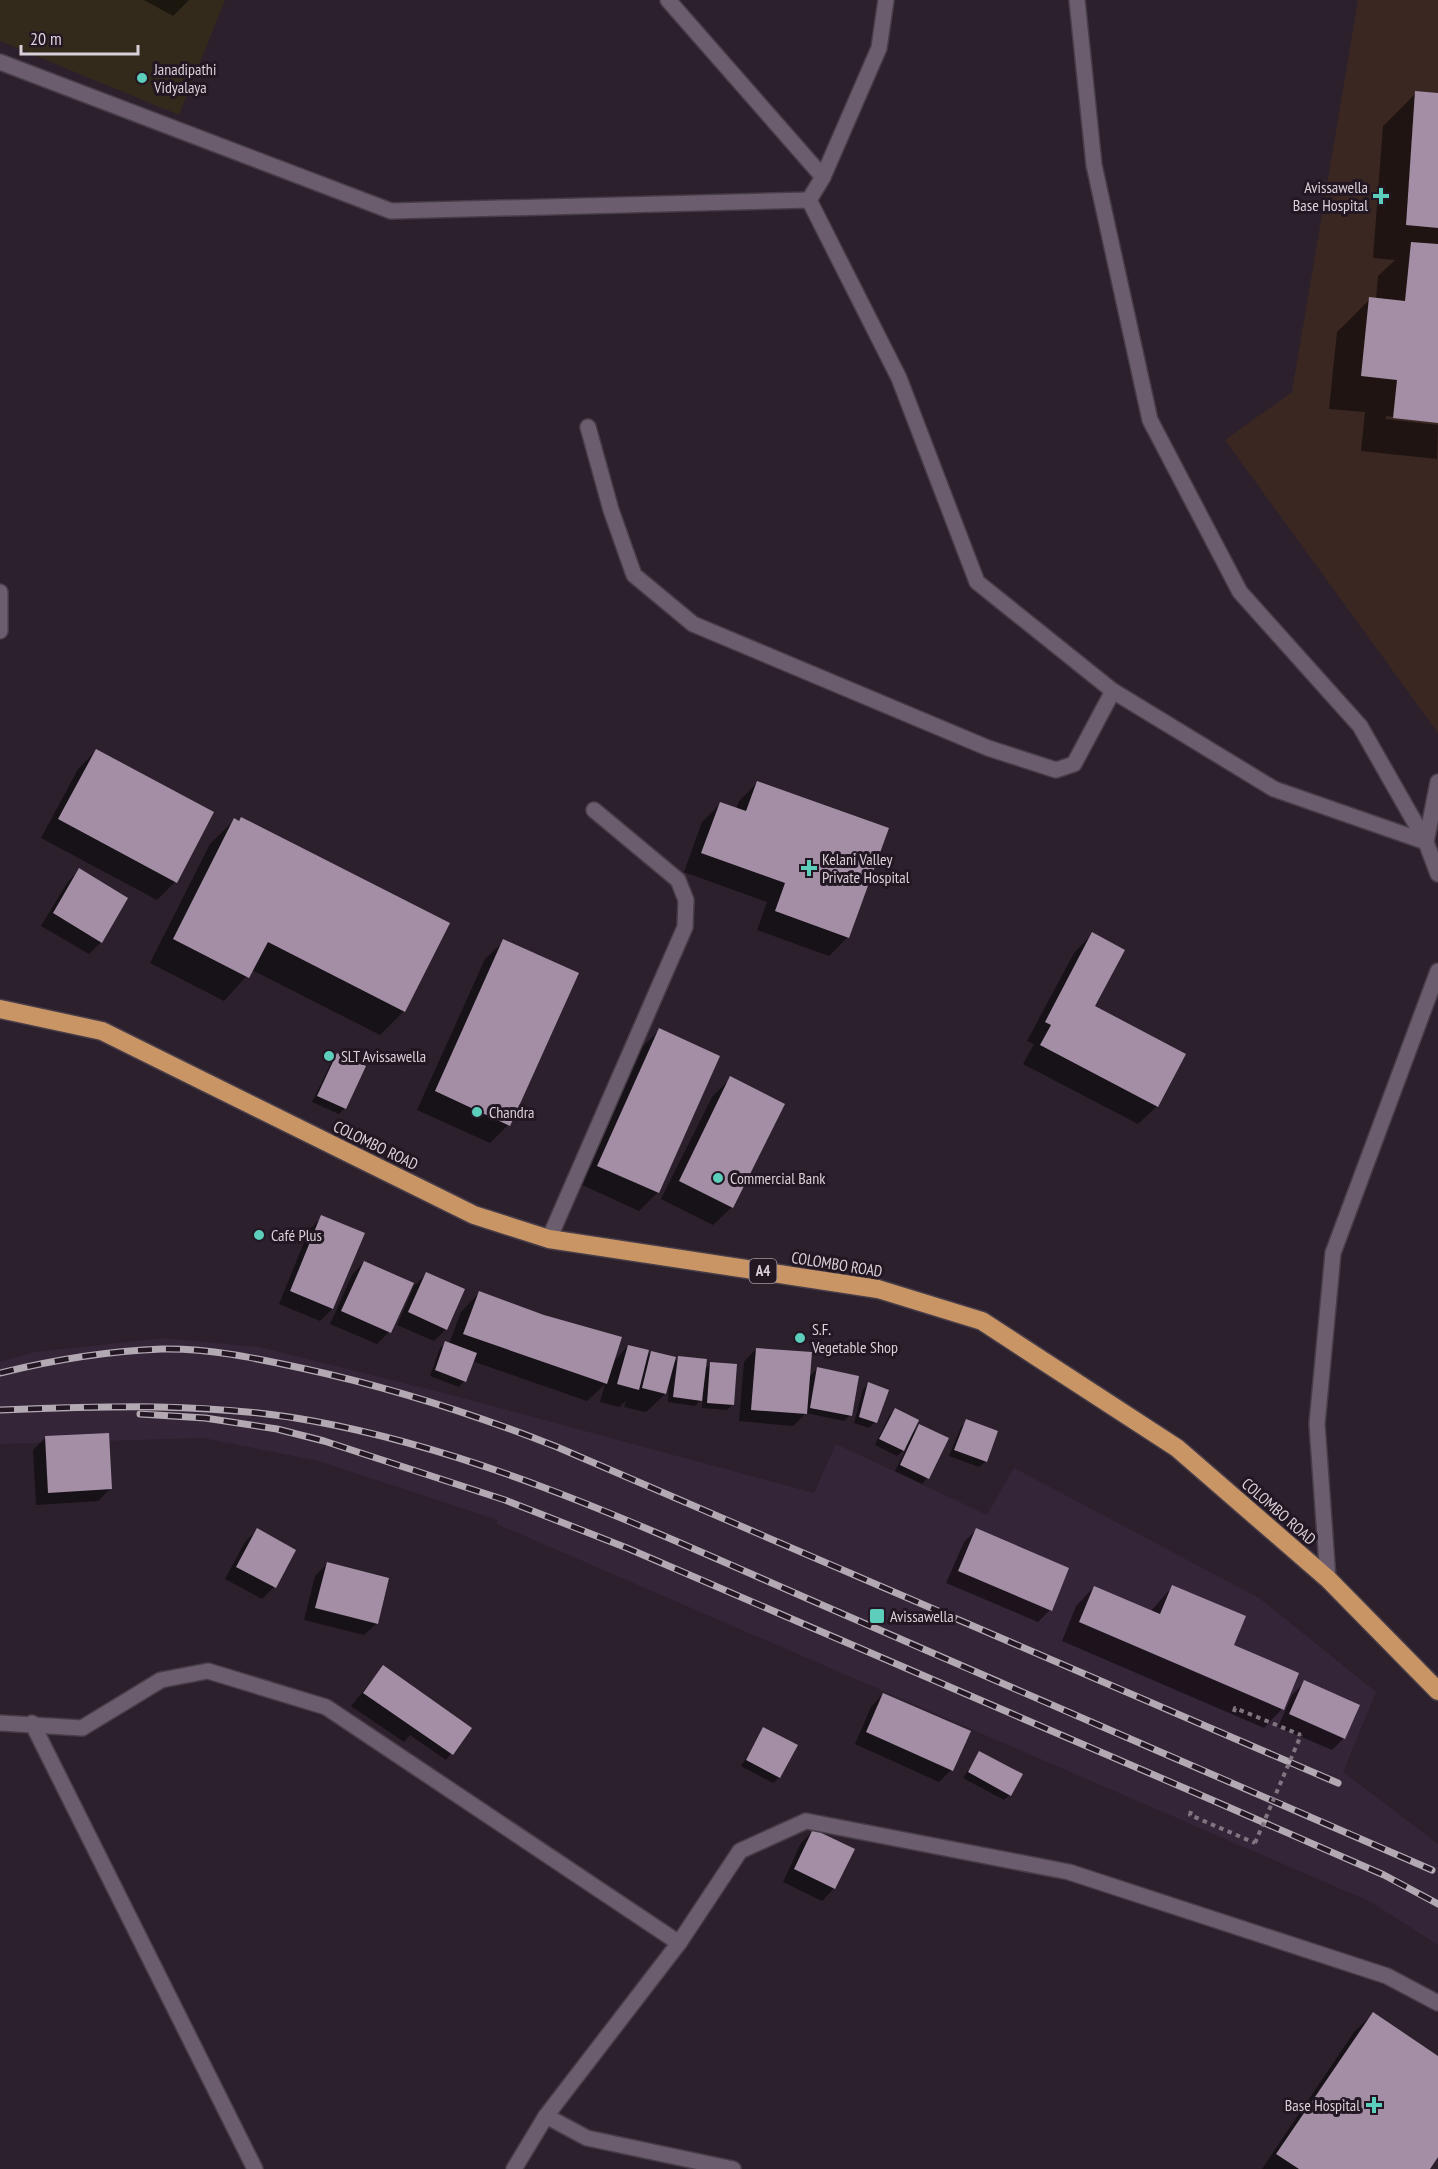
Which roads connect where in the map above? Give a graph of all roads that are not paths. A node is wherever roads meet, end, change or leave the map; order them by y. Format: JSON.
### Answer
{"nodes":[{"id":1,"x":668,"y":0,"type":"edge"},
{"id":2,"x":886,"y":0,"type":"edge"},
{"id":3,"x":1077,"y":0,"type":"edge"},
{"id":4,"x":0,"y":62,"type":"edge"},
{"id":5,"x":824,"y":177,"type":"junction"},
{"id":6,"x":809,"y":200,"type":"junction"},
{"id":7,"x":588,"y":427,"type":"dead end"},
{"id":8,"x":0,"y":592,"type":"edge"},
{"id":9,"x":0,"y":631,"type":"edge"},
{"id":10,"x":1113,"y":691,"type":"junction"},
{"id":11,"x":1438,"y":782,"type":"edge"},
{"id":12,"x":594,"y":810,"type":"dead end"},
{"id":13,"x":1426,"y":842,"type":"junction"},
{"id":14,"x":1438,"y":874,"type":"edge"},
{"id":15,"x":1438,"y":971,"type":"edge"},
{"id":16,"x":0,"y":1009,"type":"edge"},
{"id":17,"x":549,"y":1239,"type":"junction"},
{"id":18,"x":1329,"y":1579,"type":"junction"},
{"id":19,"x":1438,"y":1691,"type":"edge"},
{"id":20,"x":0,"y":1723,"type":"edge"},
{"id":21,"x":32,"y":1723,"type":"junction"},
{"id":22,"x":679,"y":1942,"type":"junction"},
{"id":23,"x":1438,"y":2003,"type":"edge"},
{"id":24,"x":546,"y":2116,"type":"junction"},
{"id":25,"x":255,"y":2169,"type":"edge"},
{"id":26,"x":514,"y":2169,"type":"edge"},
{"id":27,"x":733,"y":2169,"type":"edge"}],
"edges":[{"from":1,"to":5,"type":"street"},
{"from":2,"to":5,"type":"street"},
{"from":3,"to":13,"type":"street"},
{"from":4,"to":6,"type":"street"},
{"from":5,"to":6,"type":"street"},
{"from":6,"to":10,"type":"street"},
{"from":7,"to":10,"type":"street"},
{"from":8,"to":9,"type":"street"},
{"from":10,"to":13,"type":"street"},
{"from":11,"to":13,"type":"street"},
{"from":12,"to":17,"type":"street"},
{"from":13,"to":14,"type":"street"},
{"from":15,"to":18,"type":"street"},
{"from":16,"to":17,"type":"highway","name":"COLOMBO ROAD","number":"A4"},
{"from":17,"to":18,"type":"highway","name":"COLOMBO ROAD","number":"A4"},
{"from":18,"to":19,"type":"highway","name":"COLOMBO ROAD","number":"A4"},
{"from":20,"to":21,"type":"street"},
{"from":21,"to":22,"type":"street"},
{"from":21,"to":25,"type":"street"},
{"from":22,"to":23,"type":"street"},
{"from":22,"to":24,"type":"street"},
{"from":24,"to":26,"type":"street"},
{"from":24,"to":27,"type":"street"}]}
